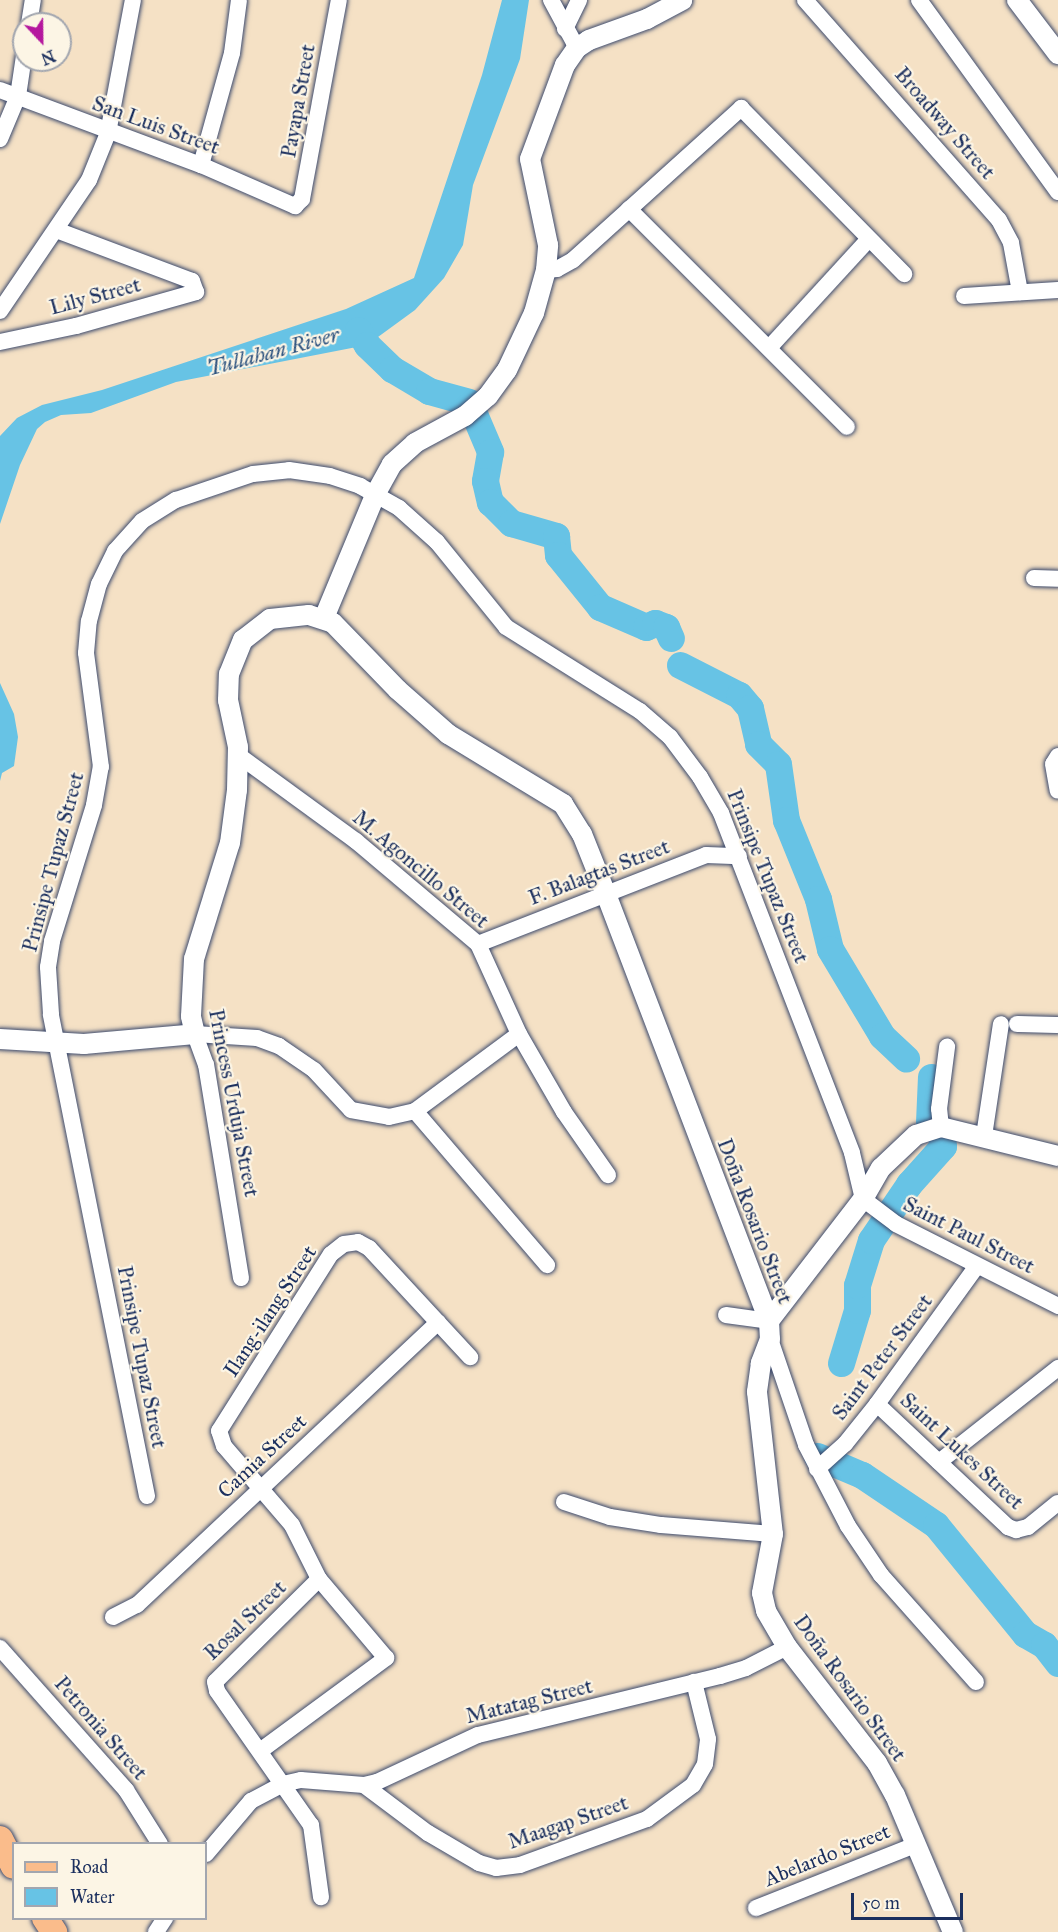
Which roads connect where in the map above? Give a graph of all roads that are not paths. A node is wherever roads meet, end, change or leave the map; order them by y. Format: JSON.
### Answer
{"nodes":[{"id":1,"x":133,"y":0,"type":"edge"},
{"id":2,"x":239,"y":0,"type":"edge"},
{"id":3,"x":339,"y":0,"type":"edge"},
{"id":4,"x":552,"y":0,"type":"edge"},
{"id":5,"x":579,"y":0,"type":"edge"},
{"id":6,"x":682,"y":0,"type":"edge"},
{"id":7,"x":805,"y":0,"type":"edge"},
{"id":8,"x":919,"y":0,"type":"edge"},
{"id":9,"x":1017,"y":0,"type":"edge"},
{"id":10,"x":566,"y":29,"type":"junction"},
{"id":11,"x":577,"y":48,"type":"junction"},
{"id":12,"x":1058,"y":54,"type":"edge"},
{"id":13,"x":22,"y":72,"type":"edge"},
{"id":14,"x":0,"y":90,"type":"edge"},
{"id":15,"x":18,"y":96,"type":"junction"},
{"id":16,"x":108,"y":133,"type":"junction"},
{"id":17,"x":0,"y":139,"type":"edge"},
{"id":18,"x":201,"y":165,"type":"junction"},
{"id":19,"x":1058,"y":192,"type":"edge"},
{"id":20,"x":295,"y":206,"type":"joint"},
{"id":21,"x":629,"y":209,"type":"junction"},
{"id":22,"x":56,"y":230,"type":"junction"},
{"id":23,"x":868,"y":240,"type":"junction"},
{"id":24,"x":546,"y":270,"type":"junction"},
{"id":25,"x":904,"y":273,"type":"dead end"},
{"id":26,"x":1058,"y":290,"type":"edge"},
{"id":27,"x":1020,"y":292,"type":"junction"},
{"id":28,"x":964,"y":296,"type":"dead end"},
{"id":29,"x":0,"y":311,"type":"edge"},
{"id":30,"x":0,"y":342,"type":"edge"},
{"id":31,"x":769,"y":348,"type":"junction"},
{"id":32,"x":847,"y":427,"type":"dead end"},
{"id":33,"x":376,"y":493,"type":"junction"},
{"id":34,"x":1034,"y":578,"type":"dead end"},
{"id":35,"x":1058,"y":579,"type":"edge"},
{"id":36,"x":324,"y":618,"type":"junction"},
{"id":37,"x":238,"y":755,"type":"junction"},
{"id":38,"x":1058,"y":756,"type":"edge"},
{"id":39,"x":1058,"y":791,"type":"edge"},
{"id":40,"x":739,"y":856,"type":"junction"},
{"id":41,"x":606,"y":894,"type":"junction"},
{"id":42,"x":478,"y":944,"type":"junction"},
{"id":43,"x":1058,"y":1025,"type":"edge"},
{"id":44,"x":195,"y":1034,"type":"junction"},
{"id":45,"x":519,"y":1034,"type":"junction"},
{"id":46,"x":0,"y":1039,"type":"edge"},
{"id":47,"x":56,"y":1040,"type":"junction"},
{"id":48,"x":947,"y":1047,"type":"dead end"},
{"id":49,"x":415,"y":1111,"type":"junction"},
{"id":50,"x":941,"y":1127,"type":"junction"},
{"id":51,"x":984,"y":1136,"type":"junction"},
{"id":52,"x":1058,"y":1156,"type":"edge"},
{"id":53,"x":608,"y":1175,"type":"dead end"},
{"id":54,"x":863,"y":1199,"type":"junction"},
{"id":55,"x":547,"y":1264,"type":"dead end"},
{"id":56,"x":977,"y":1266,"type":"junction"},
{"id":57,"x":241,"y":1278,"type":"dead end"},
{"id":58,"x":1058,"y":1306,"type":"edge"},
{"id":59,"x":726,"y":1315,"type":"dead end"},
{"id":60,"x":438,"y":1322,"type":"junction"},
{"id":61,"x":769,"y":1330,"type":"junction"},
{"id":62,"x":470,"y":1357,"type":"dead end"},
{"id":63,"x":1058,"y":1368,"type":"edge"},
{"id":64,"x":877,"y":1404,"type":"junction"},
{"id":65,"x":939,"y":1462,"type":"junction"},
{"id":66,"x":817,"y":1469,"type":"junction"},
{"id":67,"x":261,"y":1486,"type":"junction"},
{"id":68,"x":147,"y":1496,"type":"dead end"},
{"id":69,"x":564,"y":1502,"type":"dead end"},
{"id":70,"x":1058,"y":1503,"type":"edge"},
{"id":71,"x":773,"y":1534,"type":"junction"},
{"id":72,"x":319,"y":1579,"type":"junction"},
{"id":73,"x":113,"y":1617,"type":"dead end"},
{"id":74,"x":787,"y":1647,"type":"junction"},
{"id":75,"x":0,"y":1648,"type":"edge"},
{"id":76,"x":694,"y":1682,"type":"junction"},
{"id":77,"x":976,"y":1682,"type":"dead end"},
{"id":78,"x":260,"y":1751,"type":"junction"},
{"id":79,"x":283,"y":1784,"type":"junction"},
{"id":80,"x":364,"y":1785,"type":"junction"},
{"id":81,"x":0,"y":1839,"type":"edge"},
{"id":82,"x":159,"y":1842,"type":"edge"},
{"id":83,"x":915,"y":1845,"type":"junction"},
{"id":84,"x":207,"y":1853,"type":"edge"},
{"id":85,"x":12,"y":1862,"type":"edge"},
{"id":86,"x":321,"y":1897,"type":"dead end"},
{"id":87,"x":756,"y":1908,"type":"dead end"},
{"id":88,"x":953,"y":1932,"type":"edge"}],
"edges":[{"from":1,"to":16,"type":"street"},
{"from":2,"to":18,"type":"street"},
{"from":3,"to":20,"type":"street","name":"Payapa Street"},
{"from":4,"to":10,"type":"street"},
{"from":5,"to":10,"type":"street"},
{"from":6,"to":11,"type":"street"},
{"from":7,"to":27,"type":"street","name":"Broadway Street"},
{"from":8,"to":19,"type":"street"},
{"from":9,"to":12,"type":"street"},
{"from":10,"to":11,"type":"street"},
{"from":11,"to":24,"type":"street"},
{"from":13,"to":15,"type":"street"},
{"from":14,"to":15,"type":"street","name":"San Luis Street"},
{"from":15,"to":16,"type":"street","name":"San Luis Street"},
{"from":15,"to":17,"type":"street"},
{"from":16,"to":18,"type":"street","name":"San Luis Street"},
{"from":16,"to":22,"type":"street"},
{"from":18,"to":20,"type":"street","name":"San Luis Street"},
{"from":21,"to":23,"type":"street"},
{"from":21,"to":24,"type":"street"},
{"from":21,"to":31,"type":"street"},
{"from":22,"to":29,"type":"street"},
{"from":22,"to":30,"type":"street","name":"Lily Street"},
{"from":23,"to":25,"type":"street"},
{"from":23,"to":31,"type":"street"},
{"from":24,"to":33,"type":"street"},
{"from":26,"to":27,"type":"street"},
{"from":27,"to":28,"type":"street"},
{"from":31,"to":32,"type":"street"},
{"from":33,"to":36,"type":"street"},
{"from":33,"to":40,"type":"street","name":"Prinsipe Tupaz Street"},
{"from":33,"to":47,"type":"street","name":"Prinsipe Tupaz Street"},
{"from":34,"to":35,"type":"street"},
{"from":36,"to":37,"type":"street","name":"Princess Urduja Street"},
{"from":36,"to":41,"type":"street","name":"Doña Rosario Street"},
{"from":37,"to":42,"type":"street","name":"M. Agoncillo Street"},
{"from":37,"to":44,"type":"street","name":"Princess Urduja Street"},
{"from":38,"to":39,"type":"street"},
{"from":40,"to":41,"type":"street","name":"F. Balagtas Street"},
{"from":40,"to":54,"type":"street","name":"Prinsipe Tupaz Street"},
{"from":41,"to":42,"type":"street","name":"F. Balagtas Street"},
{"from":41,"to":61,"type":"street","name":"Doña Rosario Street"},
{"from":42,"to":45,"type":"street","name":"M. Agoncillo Street"},
{"from":43,"to":51,"type":"street"},
{"from":44,"to":47,"type":"street"},
{"from":44,"to":49,"type":"street"},
{"from":44,"to":57,"type":"street","name":"Princess Urduja Street"},
{"from":45,"to":49,"type":"street"},
{"from":45,"to":53,"type":"street","name":"M. Agoncillo Street"},
{"from":46,"to":47,"type":"street"},
{"from":47,"to":68,"type":"street","name":"Prinsipe Tupaz Street"},
{"from":48,"to":50,"type":"street"},
{"from":49,"to":55,"type":"street"},
{"from":50,"to":51,"type":"street"},
{"from":50,"to":54,"type":"street"},
{"from":51,"to":52,"type":"street"},
{"from":54,"to":56,"type":"street","name":"Saint Paul Street"},
{"from":54,"to":61,"type":"street"},
{"from":56,"to":58,"type":"street","name":"Saint Paul Street"},
{"from":56,"to":64,"type":"street","name":"Saint Peter Street"},
{"from":59,"to":61,"type":"street"},
{"from":60,"to":62,"type":"street","name":"Ilang-ilang Street"},
{"from":60,"to":67,"type":"street","name":"Camia Street"},
{"from":60,"to":67,"type":"street","name":"Ilang-ilang Street"},
{"from":61,"to":66,"type":"street"},
{"from":61,"to":71,"type":"street","name":"Doña Rosario Street"},
{"from":63,"to":65,"type":"street"},
{"from":64,"to":65,"type":"street","name":"Saint Lukes Street"},
{"from":64,"to":66,"type":"street","name":"Saint Peter Street"},
{"from":65,"to":70,"type":"street","name":"Saint Lukes Street"},
{"from":66,"to":77,"type":"street"},
{"from":67,"to":72,"type":"street"},
{"from":67,"to":73,"type":"street","name":"Camia Street"},
{"from":69,"to":71,"type":"street"},
{"from":71,"to":74,"type":"street","name":"Doña Rosario Street"},
{"from":72,"to":78,"type":"street","name":"Rosal Street"},
{"from":72,"to":78,"type":"street"},
{"from":74,"to":76,"type":"street","name":"Matatag Street"},
{"from":74,"to":83,"type":"street","name":"Doña Rosario Street"},
{"from":75,"to":82,"type":"street","name":"Petronia Street"},
{"from":76,"to":80,"type":"street","name":"Matatag Street"},
{"from":76,"to":80,"type":"street","name":"Maagap Street"},
{"from":78,"to":79,"type":"street","name":"Rosal Street"},
{"from":79,"to":80,"type":"street","name":"Matatag Street"},
{"from":79,"to":84,"type":"street"},
{"from":79,"to":86,"type":"street","name":"Rosal Street"},
{"from":81,"to":85,"type":"main road"},
{"from":83,"to":87,"type":"street","name":"Abelardo Street"},
{"from":83,"to":88,"type":"street","name":"Doña Rosario Street"}]}
